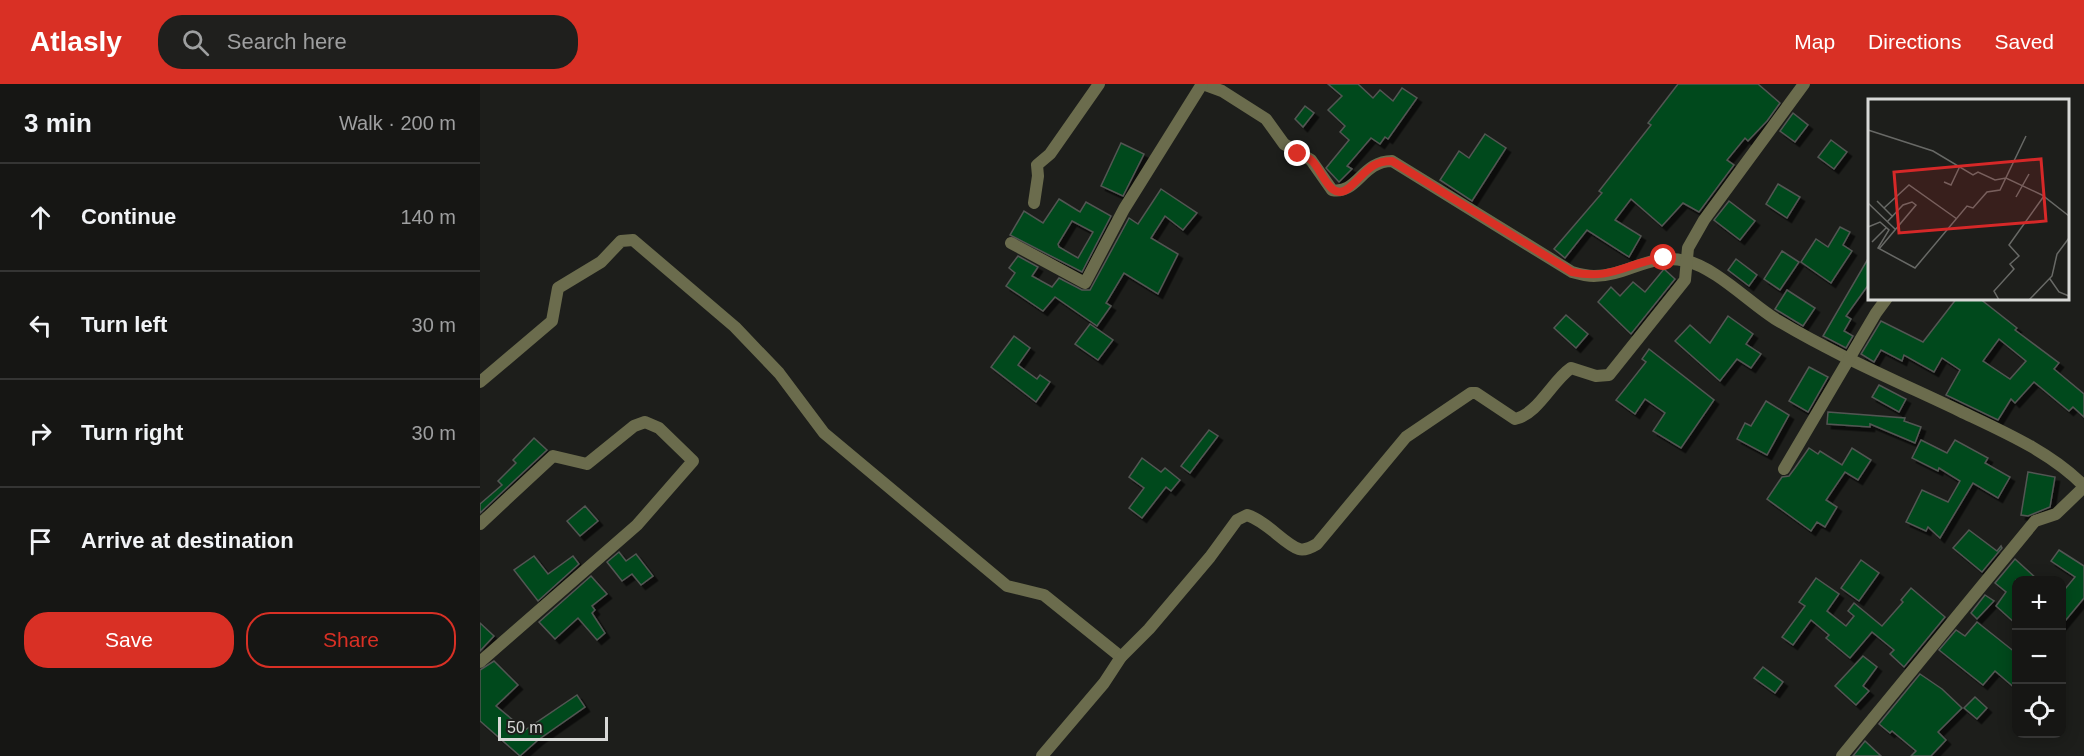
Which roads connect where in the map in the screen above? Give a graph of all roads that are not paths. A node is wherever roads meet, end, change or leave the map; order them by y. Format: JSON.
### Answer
{"nodes":[{"id":1,"x":1099,"y":84,"type":"edge"},
{"id":2,"x":1202,"y":84,"type":"edge"},
{"id":3,"x":1804,"y":84,"type":"edge"},
{"id":4,"x":1034,"y":203,"type":"dead end"},
{"id":5,"x":1011,"y":243,"type":"dead end"},
{"id":6,"x":1689,"y":261,"type":"junction"},
{"id":7,"x":1886,"y":300,"type":"edge"},
{"id":8,"x":1850,"y":358,"type":"junction"},
{"id":9,"x":480,"y":382,"type":"edge"},
{"id":10,"x":1784,"y":469,"type":"dead end"},
{"id":11,"x":2084,"y":486,"type":"edge"},
{"id":12,"x":480,"y":524,"type":"edge"},
{"id":13,"x":1121,"y":657,"type":"junction"},
{"id":14,"x":480,"y":662,"type":"edge"},
{"id":15,"x":1042,"y":756,"type":"edge"},
{"id":16,"x":1842,"y":756,"type":"edge"}],
"edges":[{"from":1,"to":4,"type":"street"},
{"from":2,"to":5,"type":"street"},
{"from":2,"to":6,"type":"street"},
{"from":3,"to":6,"type":"street"},
{"from":6,"to":8,"type":"street"},
{"from":6,"to":13,"type":"street"},
{"from":7,"to":8,"type":"street"},
{"from":8,"to":10,"type":"street"},
{"from":8,"to":11,"type":"street"},
{"from":9,"to":13,"type":"street"},
{"from":11,"to":16,"type":"street"},
{"from":12,"to":14,"type":"street"},
{"from":13,"to":15,"type":"street"}]}
